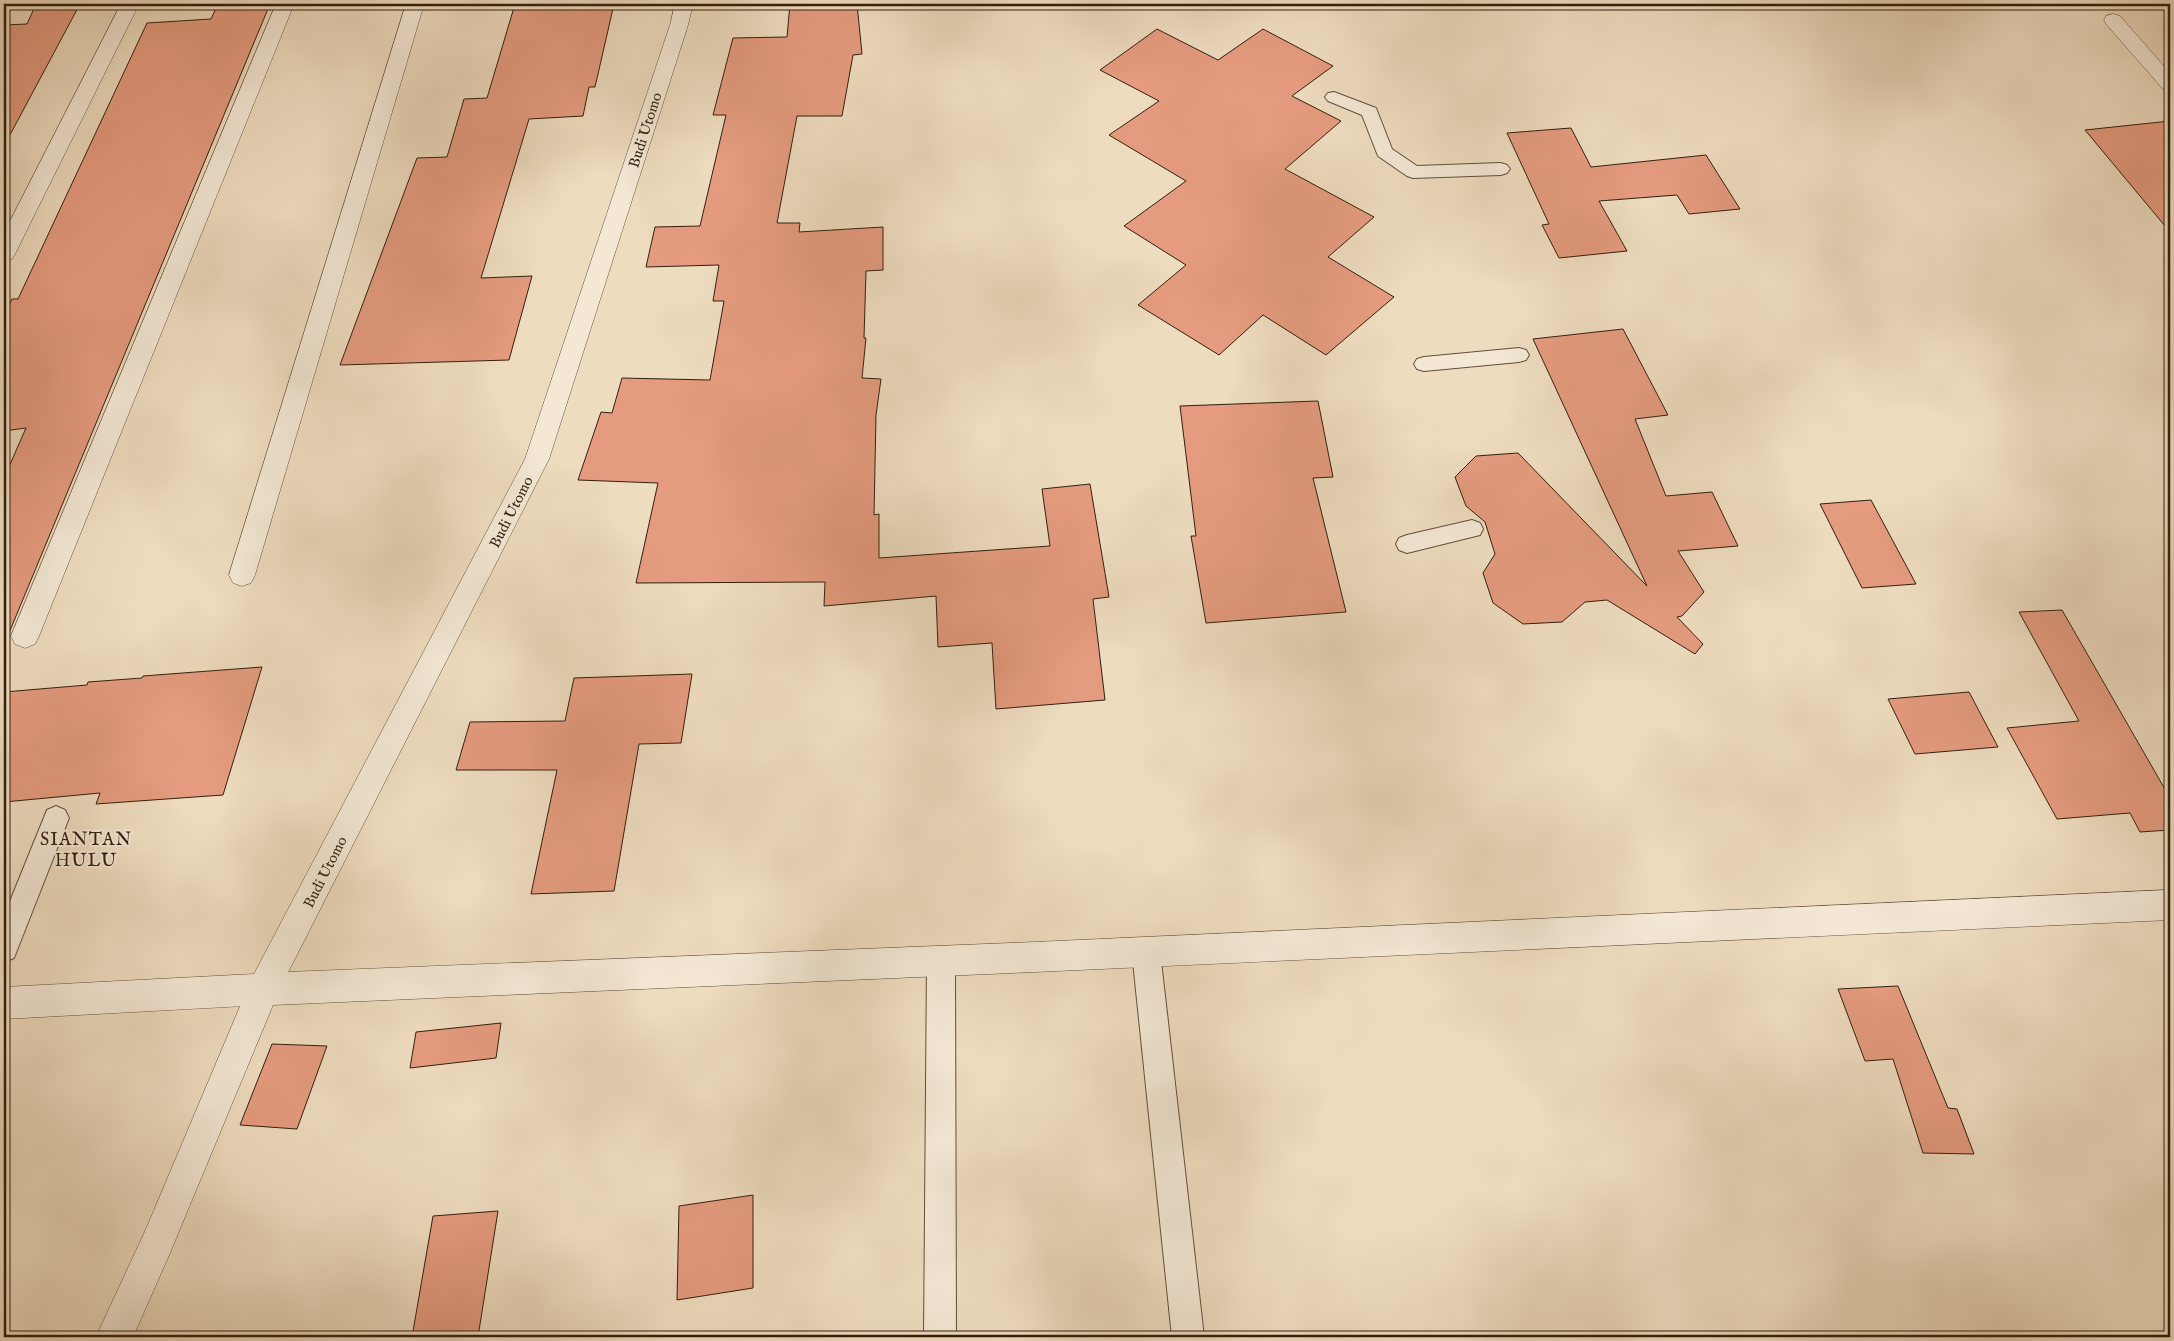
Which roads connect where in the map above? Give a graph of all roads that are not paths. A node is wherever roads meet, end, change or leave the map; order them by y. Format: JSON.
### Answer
{"nodes":[{"id":1,"x":130,"y":4,"type":"edge"},
{"id":2,"x":285,"y":4,"type":"edge"},
{"id":3,"x":415,"y":4,"type":"edge"},
{"id":4,"x":684,"y":4,"type":"edge"},
{"id":5,"x":2113,"y":20,"type":"dead end"},
{"id":6,"x":2170,"y":85,"type":"edge"},
{"id":7,"x":1334,"y":97,"type":"dead end"},
{"id":8,"x":1501,"y":169,"type":"dead end"},
{"id":9,"x":4,"y":254,"type":"edge"},
{"id":10,"x":1519,"y":355,"type":"dead end"},
{"id":11,"x":1424,"y":364,"type":"dead end"},
{"id":12,"x":1472,"y":529,"type":"dead end"},
{"id":13,"x":1407,"y":544,"type":"dead end"},
{"id":14,"x":242,"y":575,"type":"dead end"},
{"id":15,"x":25,"y":636,"type":"dead end"},
{"id":16,"x":56,"y":818,"type":"dead end"},
{"id":17,"x":2170,"y":905,"type":"edge"},
{"id":18,"x":4,"y":949,"type":"edge"},
{"id":19,"x":1146,"y":952,"type":"junction"},
{"id":20,"x":941,"y":961,"type":"junction"},
{"id":21,"x":263,"y":989,"type":"junction"},
{"id":22,"x":4,"y":1003,"type":"edge"},
{"id":23,"x":114,"y":1337,"type":"edge"},
{"id":24,"x":940,"y":1337,"type":"edge"},
{"id":25,"x":1188,"y":1337,"type":"edge"}],
"edges":[{"from":1,"to":9,"type":"street"},
{"from":2,"to":15,"type":"street"},
{"from":3,"to":14,"type":"street"},
{"from":4,"to":21,"type":"street","name":"Budi Utomo"},
{"from":5,"to":6,"type":"street"},
{"from":7,"to":8,"type":"lane"},
{"from":10,"to":11,"type":"lane"},
{"from":12,"to":13,"type":"lane"},
{"from":16,"to":18,"type":"lane"},
{"from":17,"to":19,"type":"street"},
{"from":19,"to":20,"type":"street"},
{"from":19,"to":25,"type":"lane"},
{"from":20,"to":21,"type":"street"},
{"from":20,"to":24,"type":"lane"},
{"from":21,"to":22,"type":"street"},
{"from":21,"to":23,"type":"street","name":"Budi Utomo"}]}
